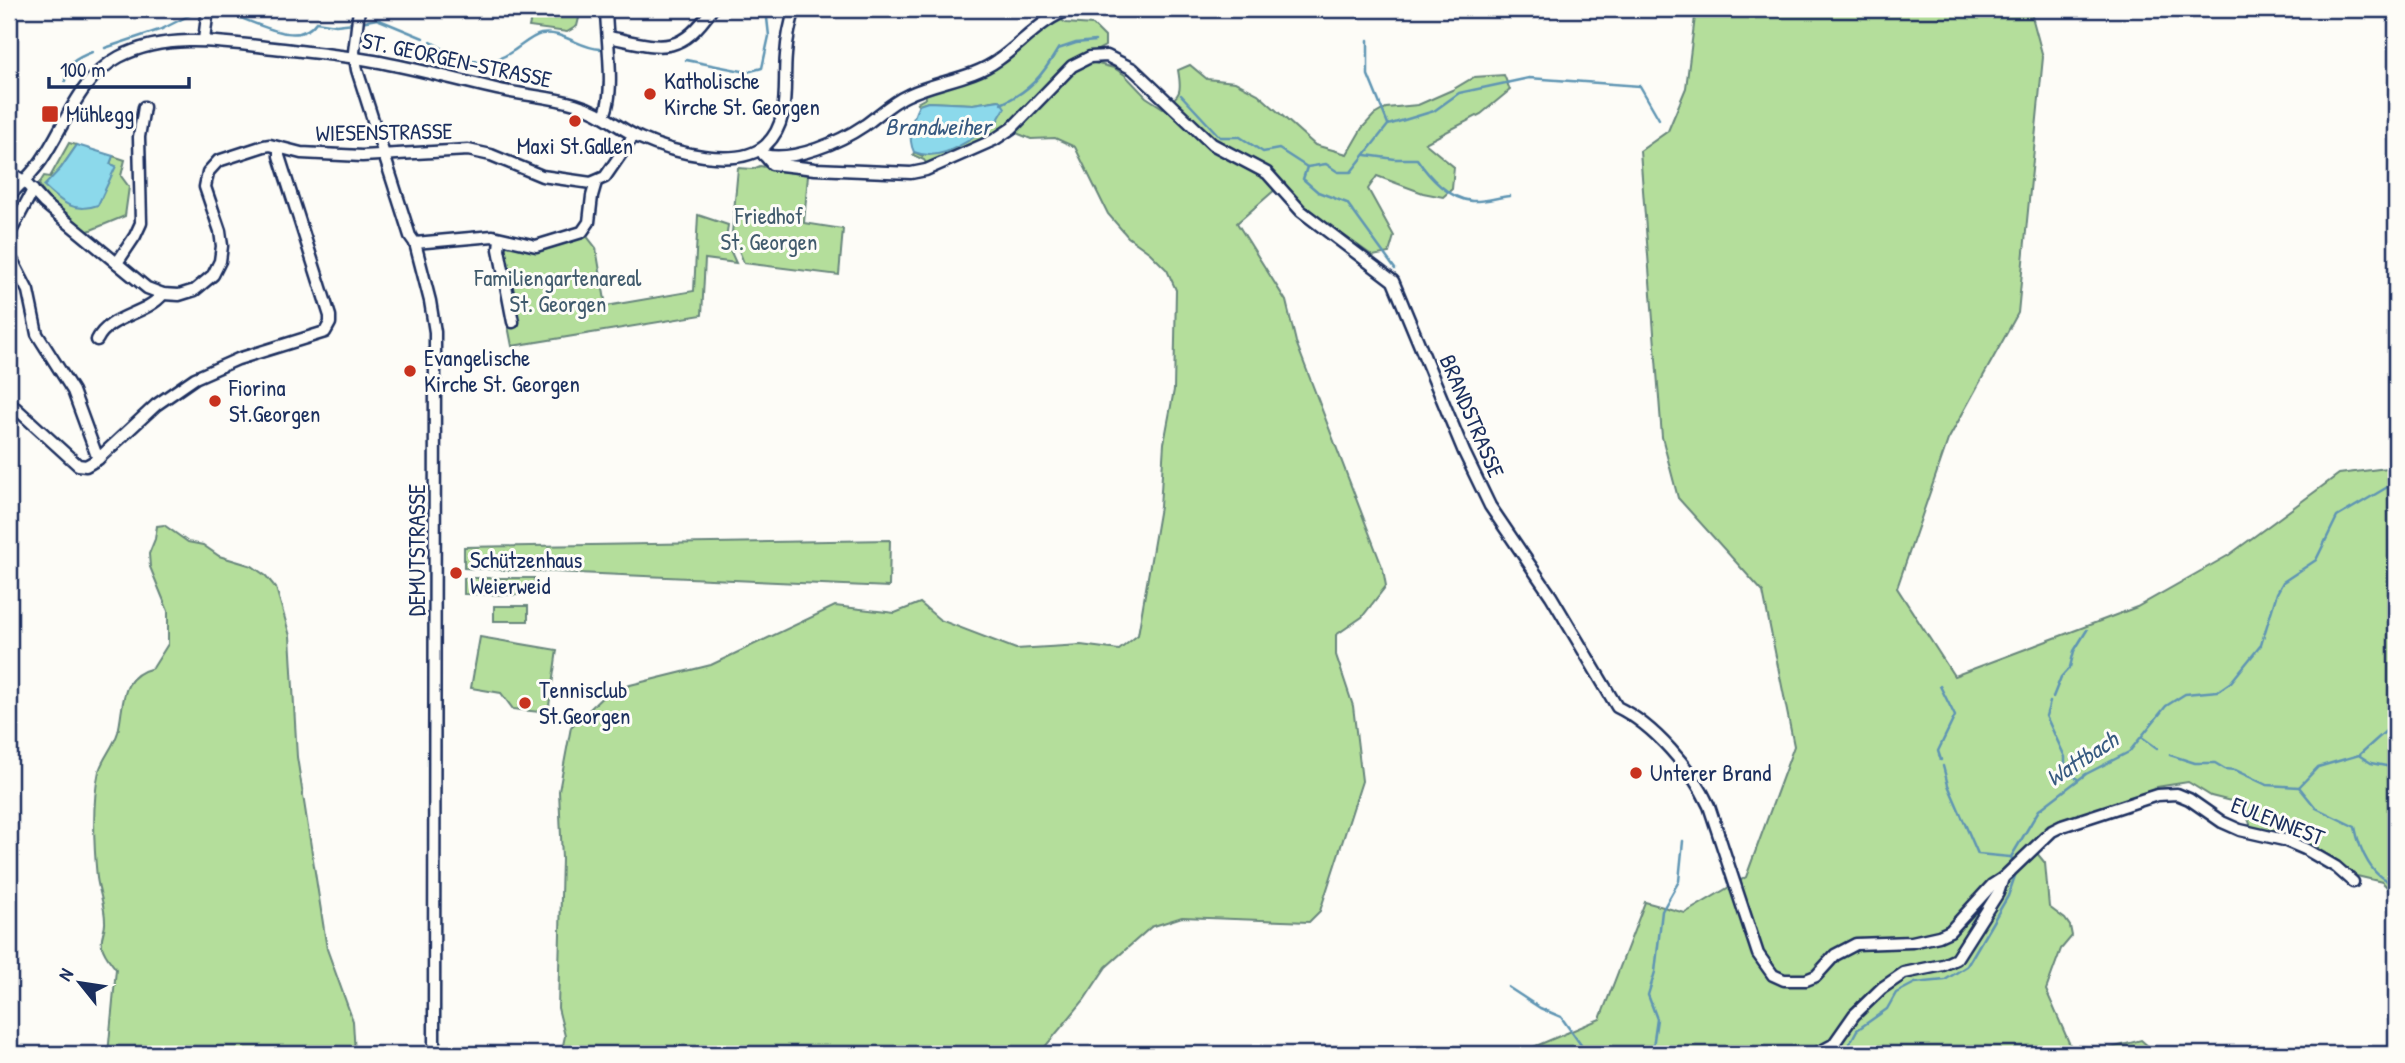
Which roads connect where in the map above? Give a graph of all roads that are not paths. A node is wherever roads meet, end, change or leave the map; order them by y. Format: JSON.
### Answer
{"nodes":[{"id":1,"x":606,"y":9,"type":"edge"},
{"id":2,"x":712,"y":9,"type":"edge"},
{"id":3,"x":795,"y":9,"type":"edge"},
{"id":4,"x":1072,"y":9,"type":"edge"},
{"id":5,"x":207,"y":12,"type":"edge"},
{"id":6,"x":359,"y":13,"type":"edge"},
{"id":7,"x":609,"y":37,"type":"junction"},
{"id":8,"x":204,"y":40,"type":"junction"},
{"id":9,"x":355,"y":58,"type":"junction"},
{"id":10,"x":145,"y":107,"type":"dead end"},
{"id":11,"x":604,"y":115,"type":"junction"},
{"id":12,"x":634,"y":135,"type":"junction"},
{"id":13,"x":279,"y":148,"type":"junction"},
{"id":14,"x":762,"y":152,"type":"junction"},
{"id":15,"x":384,"y":155,"type":"junction"},
{"id":16,"x":9,"y":172,"type":"edge"},
{"id":17,"x":24,"y":181,"type":"junction"},
{"id":18,"x":596,"y":182,"type":"junction"},
{"id":19,"x":33,"y":190,"type":"junction"},
{"id":20,"x":9,"y":196,"type":"edge"},
{"id":21,"x":9,"y":235,"type":"edge"},
{"id":22,"x":500,"y":239,"type":"junction"},
{"id":23,"x":415,"y":243,"type":"junction"},
{"id":24,"x":9,"y":254,"type":"edge"},
{"id":25,"x":117,"y":263,"type":"junction"},
{"id":26,"x":163,"y":294,"type":"junction"},
{"id":27,"x":513,"y":322,"type":"dead end"},
{"id":28,"x":97,"y":340,"type":"dead end"},
{"id":29,"x":9,"y":402,"type":"edge"},
{"id":30,"x":98,"y":459,"type":"junction"},
{"id":31,"x":2006,"y":874,"type":"junction"},
{"id":32,"x":2353,"y":882,"type":"dead end"},
{"id":33,"x":434,"y":1054,"type":"edge"},
{"id":34,"x":1816,"y":1054,"type":"edge"}],
"edges":[{"from":1,"to":7,"type":"street"},
{"from":2,"to":7,"type":"street"},
{"from":3,"to":14,"type":"street"},
{"from":4,"to":14,"type":"street","name":"ST. GEORGEN-STRASSE"},
{"from":5,"to":8,"type":"street"},
{"from":6,"to":9,"type":"street","name":"DEMUTSTRASSE"},
{"from":7,"to":11,"type":"street"},
{"from":8,"to":9,"type":"street","name":"ST. GEORGEN-STRASSE"},
{"from":8,"to":17,"type":"street","name":"ST. GEORGEN-STRASSE"},
{"from":9,"to":11,"type":"street","name":"ST. GEORGEN-STRASSE"},
{"from":9,"to":15,"type":"street","name":"DEMUTSTRASSE"},
{"from":10,"to":25,"type":"street"},
{"from":11,"to":12,"type":"street","name":"ST. GEORGEN-STRASSE"},
{"from":12,"to":14,"type":"street","name":"ST. GEORGEN-STRASSE"},
{"from":12,"to":18,"type":"street"},
{"from":13,"to":15,"type":"street","name":"WIESENSTRASSE"},
{"from":13,"to":26,"type":"street","name":"WIESENSTRASSE"},
{"from":13,"to":30,"type":"street"},
{"from":14,"to":31,"type":"street","name":"BRANDSTRASSE"},
{"from":15,"to":18,"type":"street","name":"WIESENSTRASSE"},
{"from":15,"to":23,"type":"street","name":"DEMUTSTRASSE"},
{"from":16,"to":17,"type":"street"},
{"from":17,"to":19,"type":"street"},
{"from":17,"to":20,"type":"street","name":"ST. GEORGEN-STRASSE"},
{"from":18,"to":22,"type":"street"},
{"from":19,"to":21,"type":"street"},
{"from":19,"to":25,"type":"street"},
{"from":22,"to":23,"type":"street"},
{"from":22,"to":27,"type":"street"},
{"from":23,"to":33,"type":"street","name":"DEMUTSTRASSE"},
{"from":24,"to":30,"type":"street"},
{"from":25,"to":26,"type":"street"},
{"from":26,"to":28,"type":"street"},
{"from":29,"to":30,"type":"street"},
{"from":31,"to":32,"type":"street","name":"EULENNEST"},
{"from":31,"to":34,"type":"street"}]}
